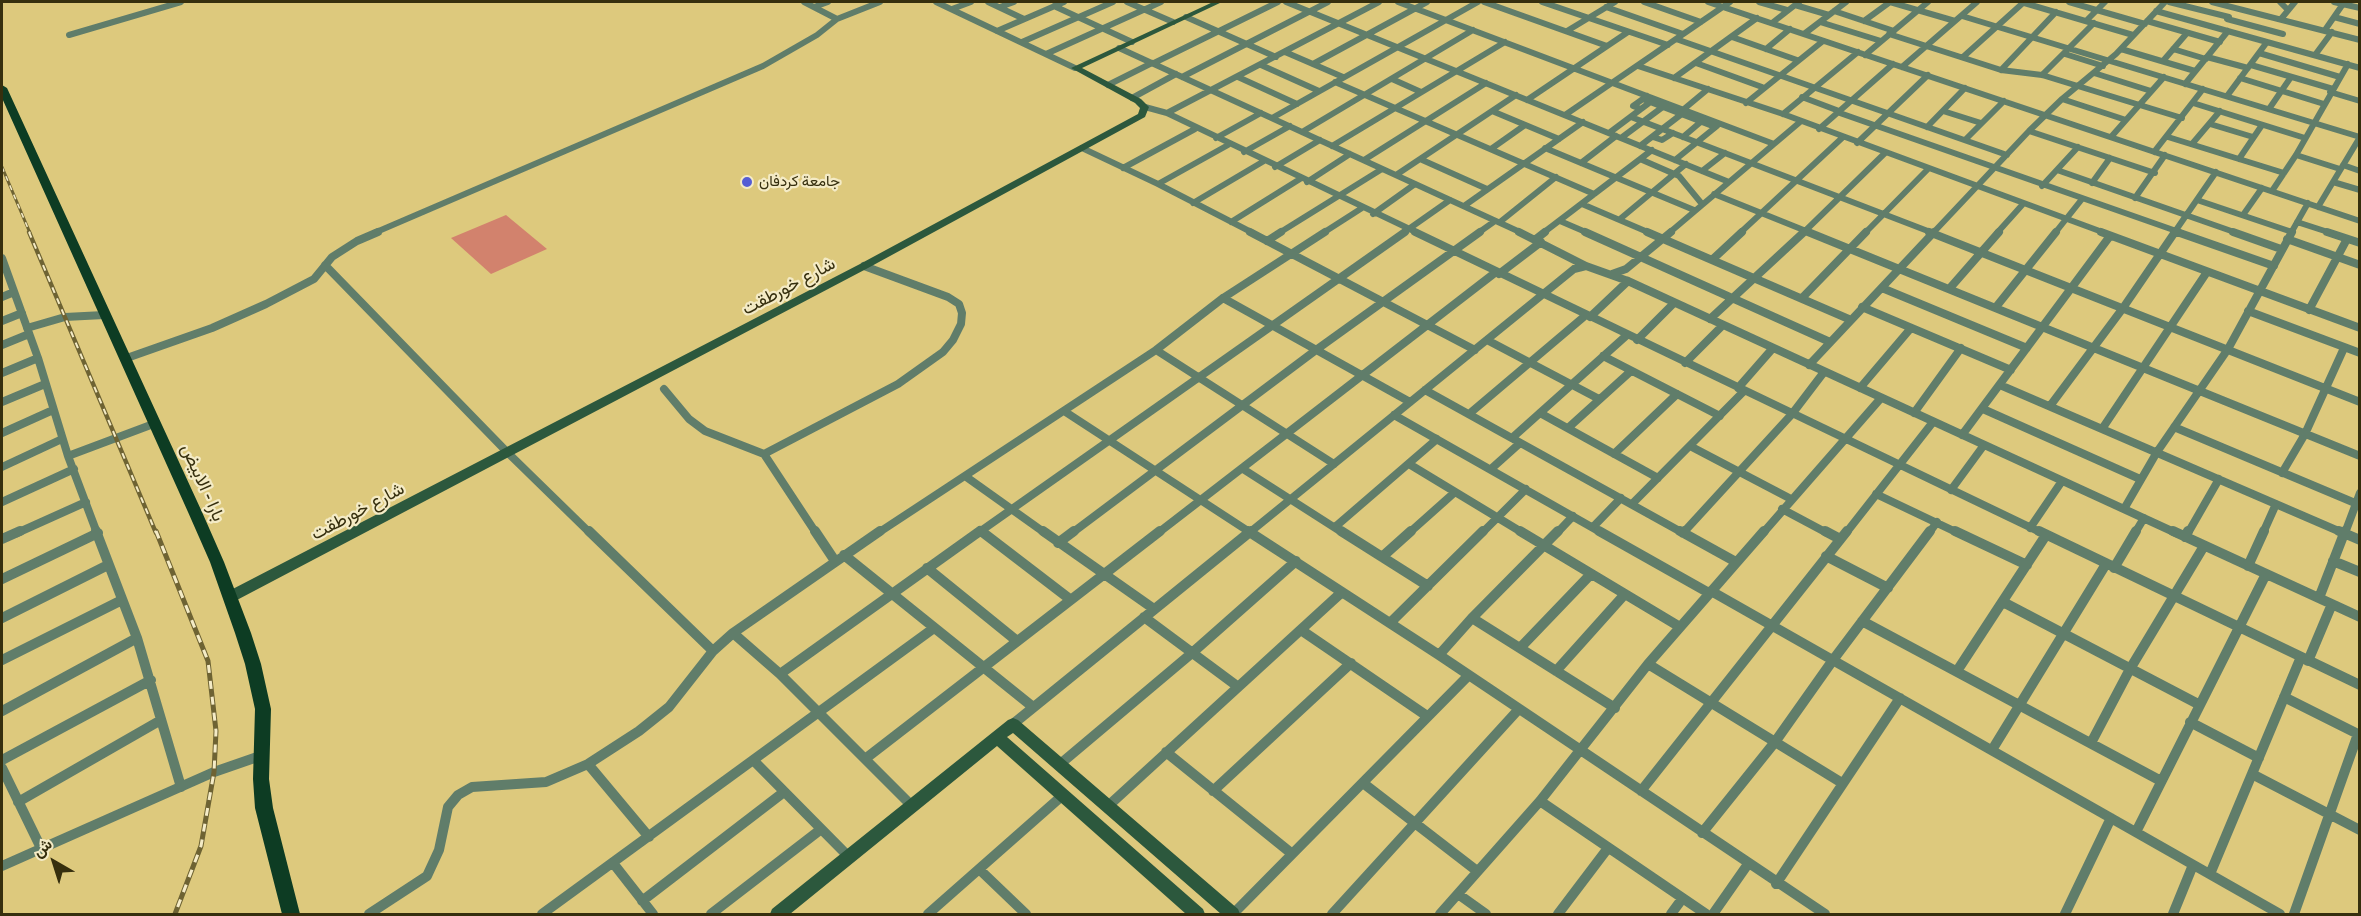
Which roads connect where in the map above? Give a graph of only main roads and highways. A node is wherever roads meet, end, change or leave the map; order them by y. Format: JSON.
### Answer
{"nodes":[{"id":1,"x":2,"y":88,"type":"edge"},
{"id":2,"x":5,"y":104,"type":"edge"},
{"id":3,"x":291,"y":915,"type":"edge"}],
"edges":[{"from":1,"to":2,"type":"main road","name":"بارا - الابيض"},
{"from":2,"to":3,"type":"main road","name":"بارا - الابيض"}]}
